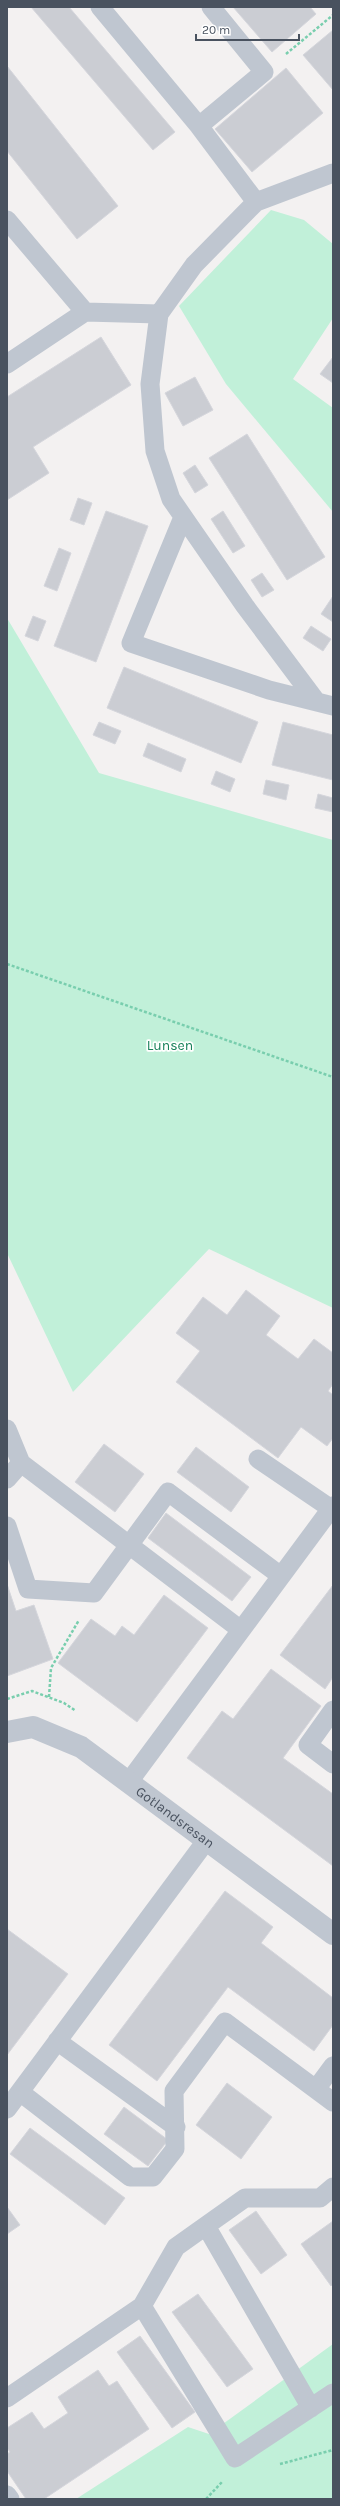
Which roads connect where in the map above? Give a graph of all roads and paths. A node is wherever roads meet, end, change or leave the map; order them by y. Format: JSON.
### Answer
{"nodes":[{"id":1,"x":100,"y":7,"type":"edge"},
{"id":2,"x":210,"y":7,"type":"edge"},
{"id":3,"x":333,"y":15,"type":"edge"},
{"id":4,"x":264,"y":72,"type":"junction"},
{"id":5,"x":199,"y":126,"type":"junction"},
{"id":6,"x":333,"y":173,"type":"edge"},
{"id":7,"x":256,"y":202,"type":"junction"},
{"id":8,"x":7,"y":220,"type":"edge"},
{"id":9,"x":85,"y":312,"type":"junction"},
{"id":10,"x":160,"y":314,"type":"junction"},
{"id":11,"x":7,"y":364,"type":"edge"},
{"id":12,"x":183,"y":518,"type":"junction"},
{"id":13,"x":325,"y":704,"type":"edge"},
{"id":14,"x":7,"y":964,"type":"edge"},
{"id":15,"x":333,"y":1077,"type":"edge"},
{"id":16,"x":7,"y":1429,"type":"edge"},
{"id":17,"x":258,"y":1459,"type":"dead end"},
{"id":18,"x":21,"y":1463,"type":"junction"},
{"id":19,"x":7,"y":1479,"type":"edge"},
{"id":20,"x":332,"y":1508,"type":"edge"},
{"id":21,"x":7,"y":1526,"type":"edge"},
{"id":22,"x":129,"y":1545,"type":"junction"},
{"id":23,"x":281,"y":1576,"type":"junction"},
{"id":24,"x":94,"y":1593,"type":"junction"},
{"id":25,"x":241,"y":1630,"type":"junction"},
{"id":26,"x":49,"y":1697,"type":"dead end"},
{"id":27,"x":333,"y":1710,"type":"edge"},
{"id":28,"x":7,"y":1732,"type":"edge"},
{"id":29,"x":333,"y":1764,"type":"edge"},
{"id":30,"x":128,"y":1783,"type":"junction"},
{"id":31,"x":206,"y":1840,"type":"junction"},
{"id":32,"x":333,"y":1934,"type":"edge"},
{"id":33,"x":57,"y":2041,"type":"junction"},
{"id":34,"x":333,"y":2066,"type":"edge"},
{"id":35,"x":316,"y":2089,"type":"junction"},
{"id":36,"x":20,"y":2092,"type":"junction"},
{"id":37,"x":333,"y":2102,"type":"edge"},
{"id":38,"x":7,"y":2109,"type":"edge"},
{"id":39,"x":176,"y":2128,"type":"junction"},
{"id":40,"x":333,"y":2187,"type":"edge"},
{"id":41,"x":206,"y":2226,"type":"junction"},
{"id":42,"x":142,"y":2306,"type":"junction"},
{"id":43,"x":333,"y":2393,"type":"edge"},
{"id":44,"x":7,"y":2398,"type":"edge"},
{"id":45,"x":311,"y":2408,"type":"junction"},
{"id":46,"x":7,"y":2495,"type":"edge"},
{"id":47,"x":10,"y":2499,"type":"edge"}],
"edges":[{"from":1,"to":5,"type":"lane"},
{"from":2,"to":4,"type":"lane"},
{"from":3,"to":4,"type":"path"},
{"from":4,"to":5,"type":"lane"},
{"from":5,"to":7,"type":"lane"},
{"from":6,"to":7,"type":"lane"},
{"from":7,"to":10,"type":"lane"},
{"from":8,"to":9,"type":"lane"},
{"from":9,"to":10,"type":"lane"},
{"from":9,"to":11,"type":"lane"},
{"from":10,"to":12,"type":"lane"},
{"from":12,"to":13,"type":"lane"},
{"from":12,"to":13,"type":"lane"},
{"from":14,"to":15,"type":"path"},
{"from":16,"to":18,"type":"lane"},
{"from":17,"to":20,"type":"lane"},
{"from":18,"to":19,"type":"lane"},
{"from":18,"to":22,"type":"lane"},
{"from":20,"to":23,"type":"lane"},
{"from":21,"to":24,"type":"lane"},
{"from":22,"to":23,"type":"lane"},
{"from":22,"to":24,"type":"lane"},
{"from":22,"to":25,"type":"lane"},
{"from":23,"to":25,"type":"lane"},
{"from":24,"to":26,"type":"path"},
{"from":25,"to":30,"type":"lane"},
{"from":27,"to":29,"type":"lane"},
{"from":28,"to":30,"type":"street","name":"Gotlandsresan"},
{"from":30,"to":31,"type":"street","name":"Gotlandsresan"},
{"from":31,"to":32,"type":"street","name":"Gotlandsresan"},
{"from":31,"to":33,"type":"lane"},
{"from":33,"to":36,"type":"lane"},
{"from":33,"to":39,"type":"lane"},
{"from":34,"to":35,"type":"lane"},
{"from":35,"to":37,"type":"lane"},
{"from":35,"to":39,"type":"lane"},
{"from":36,"to":38,"type":"lane"},
{"from":36,"to":39,"type":"lane"},
{"from":40,"to":41,"type":"lane"},
{"from":41,"to":42,"type":"lane"},
{"from":41,"to":45,"type":"lane"},
{"from":42,"to":44,"type":"lane"},
{"from":42,"to":45,"type":"lane"},
{"from":43,"to":45,"type":"lane"},
{"from":46,"to":47,"type":"lane"}]}
